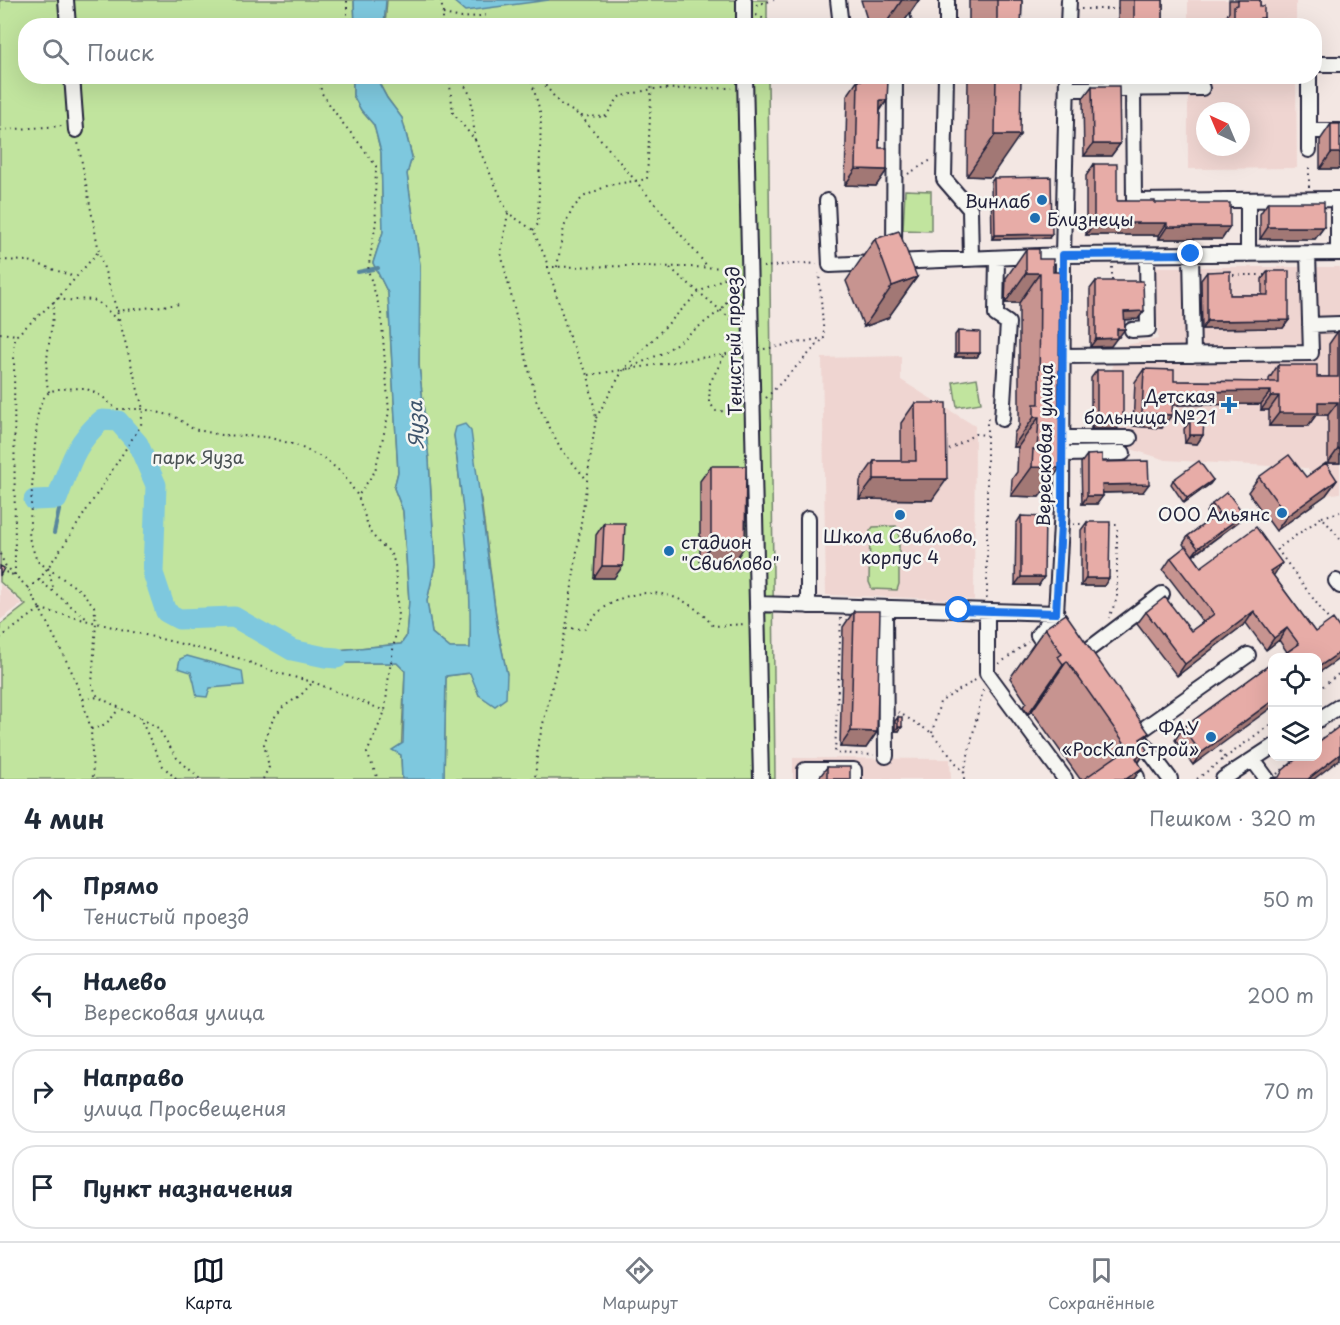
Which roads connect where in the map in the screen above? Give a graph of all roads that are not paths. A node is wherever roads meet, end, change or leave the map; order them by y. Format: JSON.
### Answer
{"nodes":[{"id":1,"x":66,"y":0,"type":"edge"},
{"id":2,"x":838,"y":0,"type":"edge"},
{"id":3,"x":898,"y":0,"type":"edge"},
{"id":4,"x":947,"y":0,"type":"edge"},
{"id":5,"x":67,"y":18,"type":"edge"},
{"id":6,"x":840,"y":18,"type":"edge"},
{"id":7,"x":903,"y":18,"type":"edge"},
{"id":8,"x":947,"y":18,"type":"edge"},
{"id":9,"x":1322,"y":64,"type":"edge"},
{"id":10,"x":1340,"y":64,"type":"edge"},
{"id":11,"x":73,"y":84,"type":"edge"},
{"id":12,"x":745,"y":84,"type":"edge"},
{"id":13,"x":895,"y":84,"type":"edge"},
{"id":14,"x":946,"y":84,"type":"edge"},
{"id":15,"x":1067,"y":84,"type":"edge"},
{"id":16,"x":1078,"y":84,"type":"edge"},
{"id":17,"x":1153,"y":84,"type":"edge"},
{"id":18,"x":1166,"y":84,"type":"edge"},
{"id":19,"x":1309,"y":84,"type":"edge"},
{"id":20,"x":1202,"y":88,"type":"dead end"},
{"id":21,"x":1133,"y":89,"type":"junction"},
{"id":22,"x":76,"y":128,"type":"road end"},
{"id":23,"x":1309,"y":131,"type":"junction"},
{"id":24,"x":1340,"y":131,"type":"edge"},
{"id":25,"x":1309,"y":150,"type":"road end"},
{"id":26,"x":1248,"y":200,"type":"junction"},
{"id":27,"x":827,"y":201,"type":"dead end"},
{"id":28,"x":1339,"y":253,"type":"edge"},
{"id":29,"x":1191,"y":254,"type":"junction"},
{"id":30,"x":1248,"y":254,"type":"junction"},
{"id":31,"x":1308,"y":254,"type":"junction"},
{"id":32,"x":1063,"y":255,"type":"junction"},
{"id":33,"x":1146,"y":255,"type":"junction"},
{"id":34,"x":998,"y":258,"type":"junction"},
{"id":35,"x":971,"y":259,"type":"junction"},
{"id":36,"x":895,"y":268,"type":"junction"},
{"id":37,"x":1340,"y":324,"type":"edge"},
{"id":38,"x":1310,"y":325,"type":"junction"},
{"id":39,"x":1132,"y":330,"type":"dead end"},
{"id":40,"x":1193,"y":355,"type":"junction"},
{"id":41,"x":1063,"y":356,"type":"junction"},
{"id":42,"x":1002,"y":419,"type":"road end"},
{"id":43,"x":1062,"y":438,"type":"junction"},
{"id":44,"x":1130,"y":438,"type":"dead end"},
{"id":45,"x":1123,"y":453,"type":"dead end"},
{"id":46,"x":1062,"y":454,"type":"junction"},
{"id":47,"x":808,"y":518,"type":"dead end"},
{"id":48,"x":1162,"y":594,"type":"dead end"},
{"id":49,"x":757,"y":604,"type":"junction"},
{"id":50,"x":808,"y":606,"type":"junction"},
{"id":51,"x":885,"y":608,"type":"junction"},
{"id":52,"x":987,"y":611,"type":"junction"},
{"id":53,"x":1056,"y":613,"type":"junction"},
{"id":54,"x":1248,"y":655,"type":"dead end"},
{"id":55,"x":1058,"y":663,"type":"edge"},
{"id":56,"x":1340,"y":706,"type":"edge"},
{"id":57,"x":1124,"y":717,"type":"edge"},
{"id":58,"x":1322,"y":717,"type":"edge"},
{"id":59,"x":1136,"y":735,"type":"junction"},
{"id":60,"x":1117,"y":749,"type":"edge"},
{"id":61,"x":1268,"y":750,"type":"edge"},
{"id":62,"x":886,"y":756,"type":"road end"},
{"id":63,"x":1253,"y":760,"type":"junction"},
{"id":64,"x":1272,"y":776,"type":"edge"},
{"id":65,"x":761,"y":779,"type":"edge"},
{"id":66,"x":805,"y":779,"type":"edge"},
{"id":67,"x":854,"y":779,"type":"edge"},
{"id":68,"x":1065,"y":779,"type":"edge"},
{"id":69,"x":1137,"y":779,"type":"edge"},
{"id":70,"x":1170,"y":779,"type":"edge"},
{"id":71,"x":1223,"y":779,"type":"edge"}],
"edges":[{"from":1,"to":5,"type":"street"},
{"from":2,"to":6,"type":"street"},
{"from":3,"to":7,"type":"street"},
{"from":4,"to":8,"type":"street"},
{"from":9,"to":10,"type":"street"},
{"from":11,"to":22,"type":"street"},
{"from":12,"to":49,"type":"street","name":"Тенистый проезд"},
{"from":13,"to":36,"type":"street"},
{"from":14,"to":35,"type":"street"},
{"from":15,"to":32,"type":"street","name":"Вересковая улица"},
{"from":16,"to":21,"type":"street"},
{"from":17,"to":21,"type":"street"},
{"from":18,"to":20,"type":"street"},
{"from":19,"to":23,"type":"street"},
{"from":21,"to":26,"type":"street"},
{"from":23,"to":24,"type":"street"},
{"from":23,"to":25,"type":"street"},
{"from":26,"to":28,"type":"street"},
{"from":26,"to":30,"type":"street"},
{"from":27,"to":36,"type":"street"},
{"from":28,"to":31,"type":"street"},
{"from":29,"to":30,"type":"street"},
{"from":29,"to":33,"type":"street"},
{"from":29,"to":40,"type":"street"},
{"from":30,"to":31,"type":"street"},
{"from":31,"to":38,"type":"street"},
{"from":32,"to":33,"type":"street"},
{"from":32,"to":34,"type":"street"},
{"from":32,"to":41,"type":"street","name":"Вересковая улица"},
{"from":33,"to":39,"type":"street"},
{"from":34,"to":35,"type":"street"},
{"from":34,"to":42,"type":"street"},
{"from":35,"to":36,"type":"street"},
{"from":37,"to":38,"type":"street"},
{"from":38,"to":40,"type":"street"},
{"from":40,"to":41,"type":"street"},
{"from":41,"to":43,"type":"street","name":"Вересковая улица"},
{"from":43,"to":44,"type":"street"},
{"from":43,"to":46,"type":"street","name":"Вересковая улица"},
{"from":45,"to":46,"type":"street"},
{"from":46,"to":53,"type":"street","name":"Вересковая улица"},
{"from":47,"to":50,"type":"street"},
{"from":48,"to":53,"type":"street"},
{"from":49,"to":50,"type":"street"},
{"from":49,"to":65,"type":"street","name":"Тенистый проезд"},
{"from":50,"to":51,"type":"street"},
{"from":51,"to":52,"type":"street"},
{"from":51,"to":62,"type":"street"},
{"from":52,"to":53,"type":"street"},
{"from":52,"to":68,"type":"street"},
{"from":53,"to":55,"type":"street"},
{"from":54,"to":59,"type":"street"},
{"from":56,"to":58,"type":"street"},
{"from":57,"to":59,"type":"street"},
{"from":59,"to":70,"type":"street"},
{"from":60,"to":69,"type":"street"},
{"from":61,"to":63,"type":"street"},
{"from":63,"to":64,"type":"street"},
{"from":63,"to":71,"type":"street"},
{"from":66,"to":67,"type":"street"}]}
